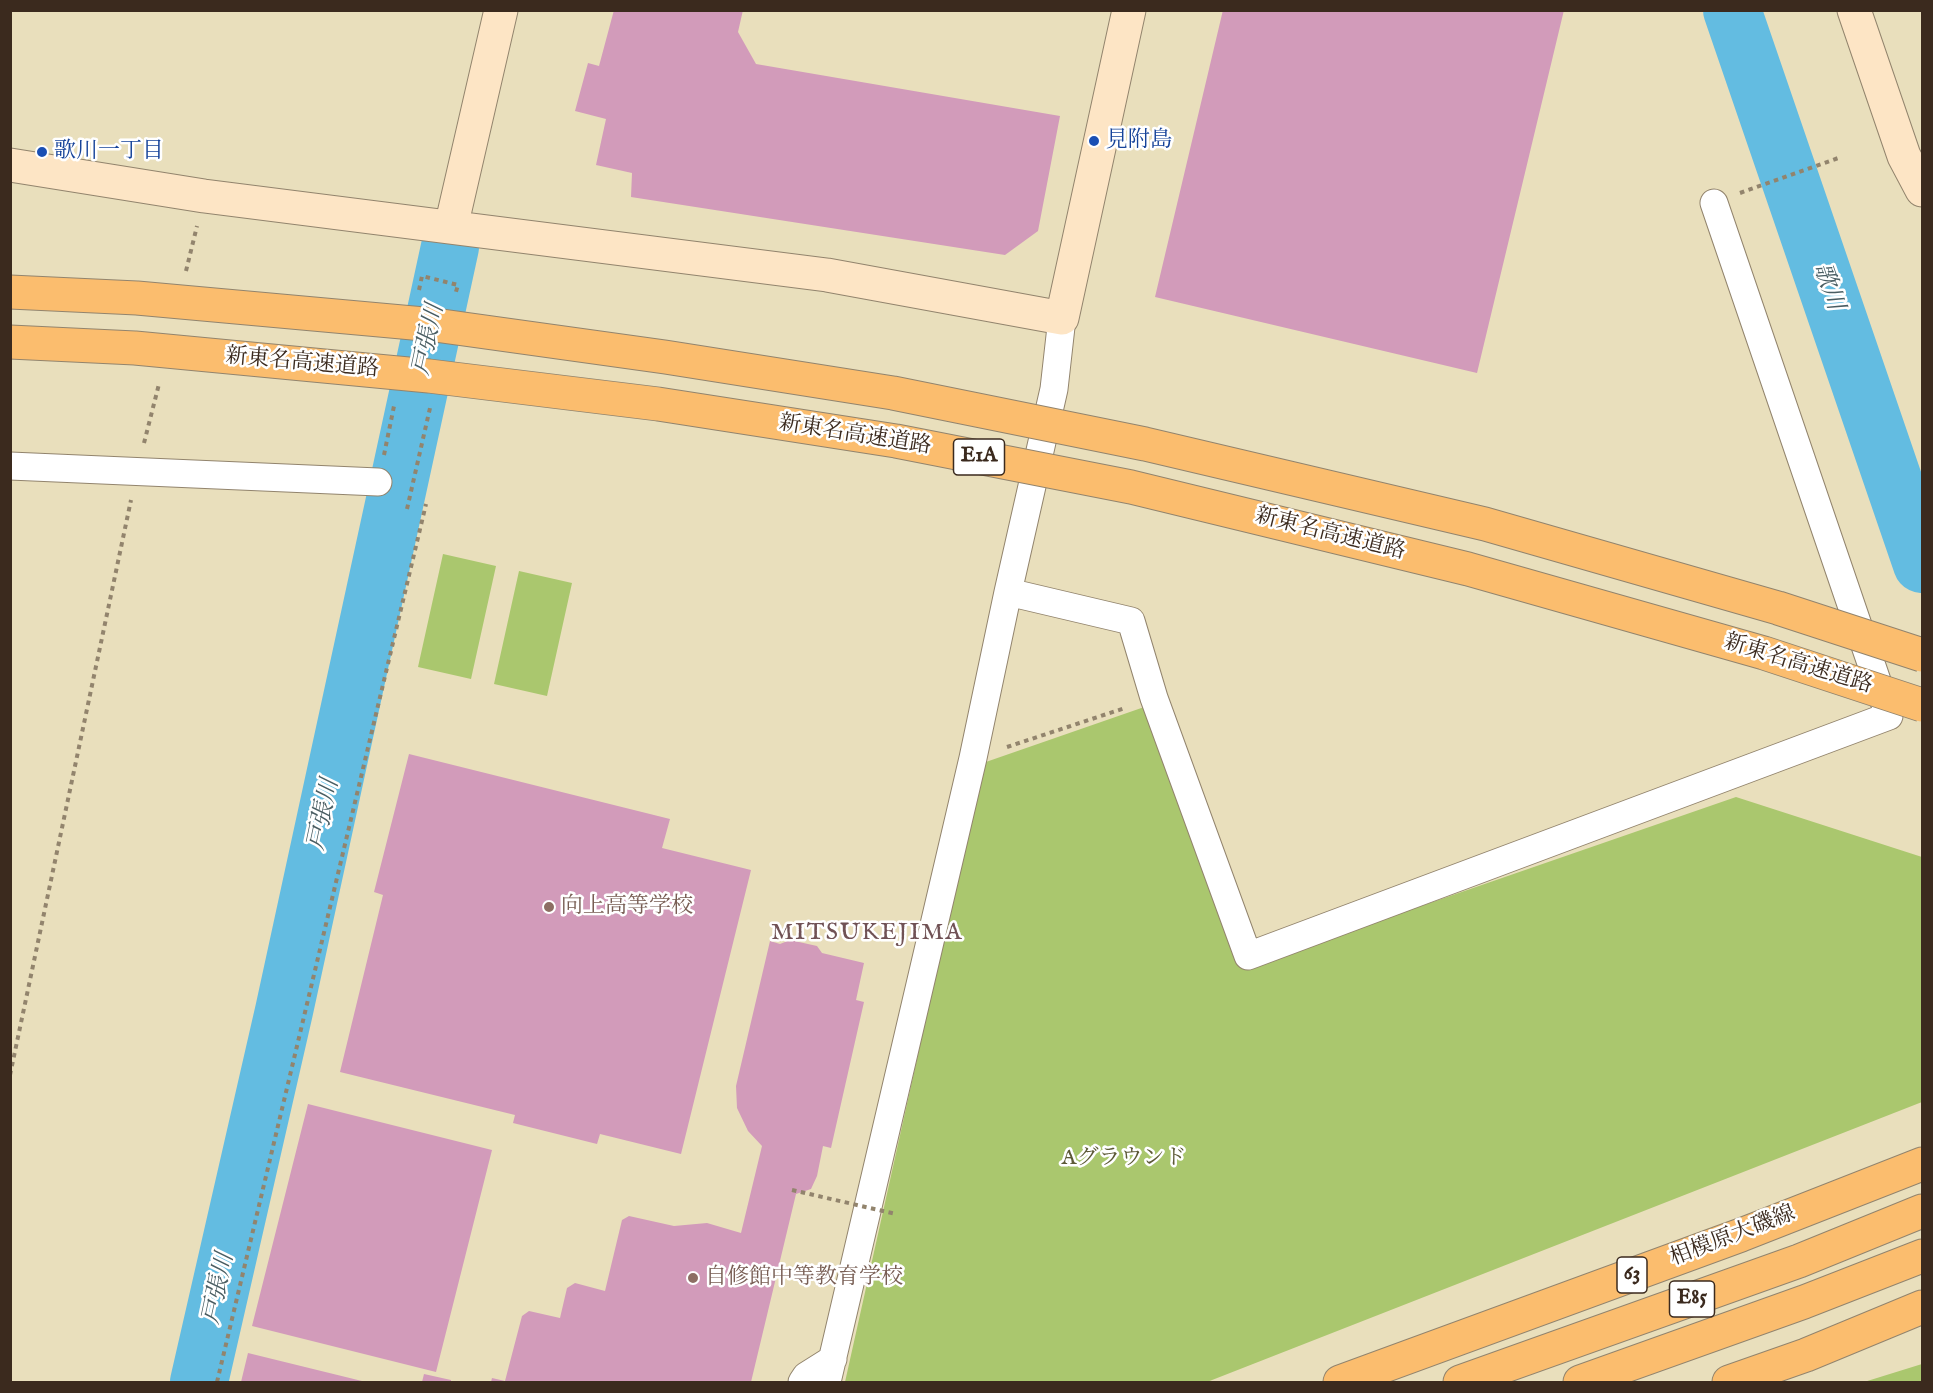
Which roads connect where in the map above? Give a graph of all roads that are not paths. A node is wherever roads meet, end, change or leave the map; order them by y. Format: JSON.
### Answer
{"nodes":[{"id":1,"x":501,"y":10,"type":"edge"},
{"id":2,"x":1130,"y":10,"type":"edge"},
{"id":3,"x":1854,"y":10,"type":"edge"},
{"id":4,"x":10,"y":165,"type":"edge"},
{"id":5,"x":1923,"y":190,"type":"edge"},
{"id":6,"x":1714,"y":203,"type":"dead end"},
{"id":7,"x":451,"y":227,"type":"junction"},
{"id":8,"x":10,"y":292,"type":"edge"},
{"id":9,"x":1062,"y":318,"type":"junction"},
{"id":10,"x":10,"y":342,"type":"edge"},
{"id":11,"x":10,"y":466,"type":"edge"},
{"id":12,"x":378,"y":482,"type":"dead end"},
{"id":13,"x":1008,"y":592,"type":"junction"},
{"id":14,"x":1923,"y":655,"type":"edge"},
{"id":15,"x":1923,"y":705,"type":"edge"},
{"id":16,"x":1923,"y":1164,"type":"edge"},
{"id":17,"x":1923,"y":1211,"type":"edge"},
{"id":18,"x":1923,"y":1256,"type":"edge"},
{"id":19,"x":1923,"y":1307,"type":"edge"},
{"id":20,"x":830,"y":1371,"type":"edge"},
{"id":21,"x":802,"y":1383,"type":"edge"},
{"id":22,"x":1340,"y":1383,"type":"edge"},
{"id":23,"x":1460,"y":1383,"type":"edge"},
{"id":24,"x":1580,"y":1383,"type":"edge"},
{"id":25,"x":1729,"y":1383,"type":"edge"}],
"edges":[{"from":1,"to":7,"type":"street"},
{"from":2,"to":9,"type":"street"},
{"from":3,"to":5,"type":"street"},
{"from":4,"to":7,"type":"street"},
{"from":6,"to":13,"type":"street"},
{"from":7,"to":9,"type":"street"},
{"from":8,"to":14,"type":"main road","name":"新東名高速道路","number":"E1A","bridge":true},
{"from":9,"to":13,"type":"street"},
{"from":10,"to":15,"type":"main road","name":"新東名高速道路","number":"E1A","bridge":true},
{"from":11,"to":12,"type":"street"},
{"from":13,"to":20,"type":"street"},
{"from":16,"to":22,"type":"main road","name":"相模原大磯線","number":"63"},
{"from":17,"to":23,"type":"main road","number":"E85"},
{"from":18,"to":24,"type":"main road","number":"E85"},
{"from":19,"to":25,"type":"main road"},
{"from":20,"to":21,"type":"street"}]}
